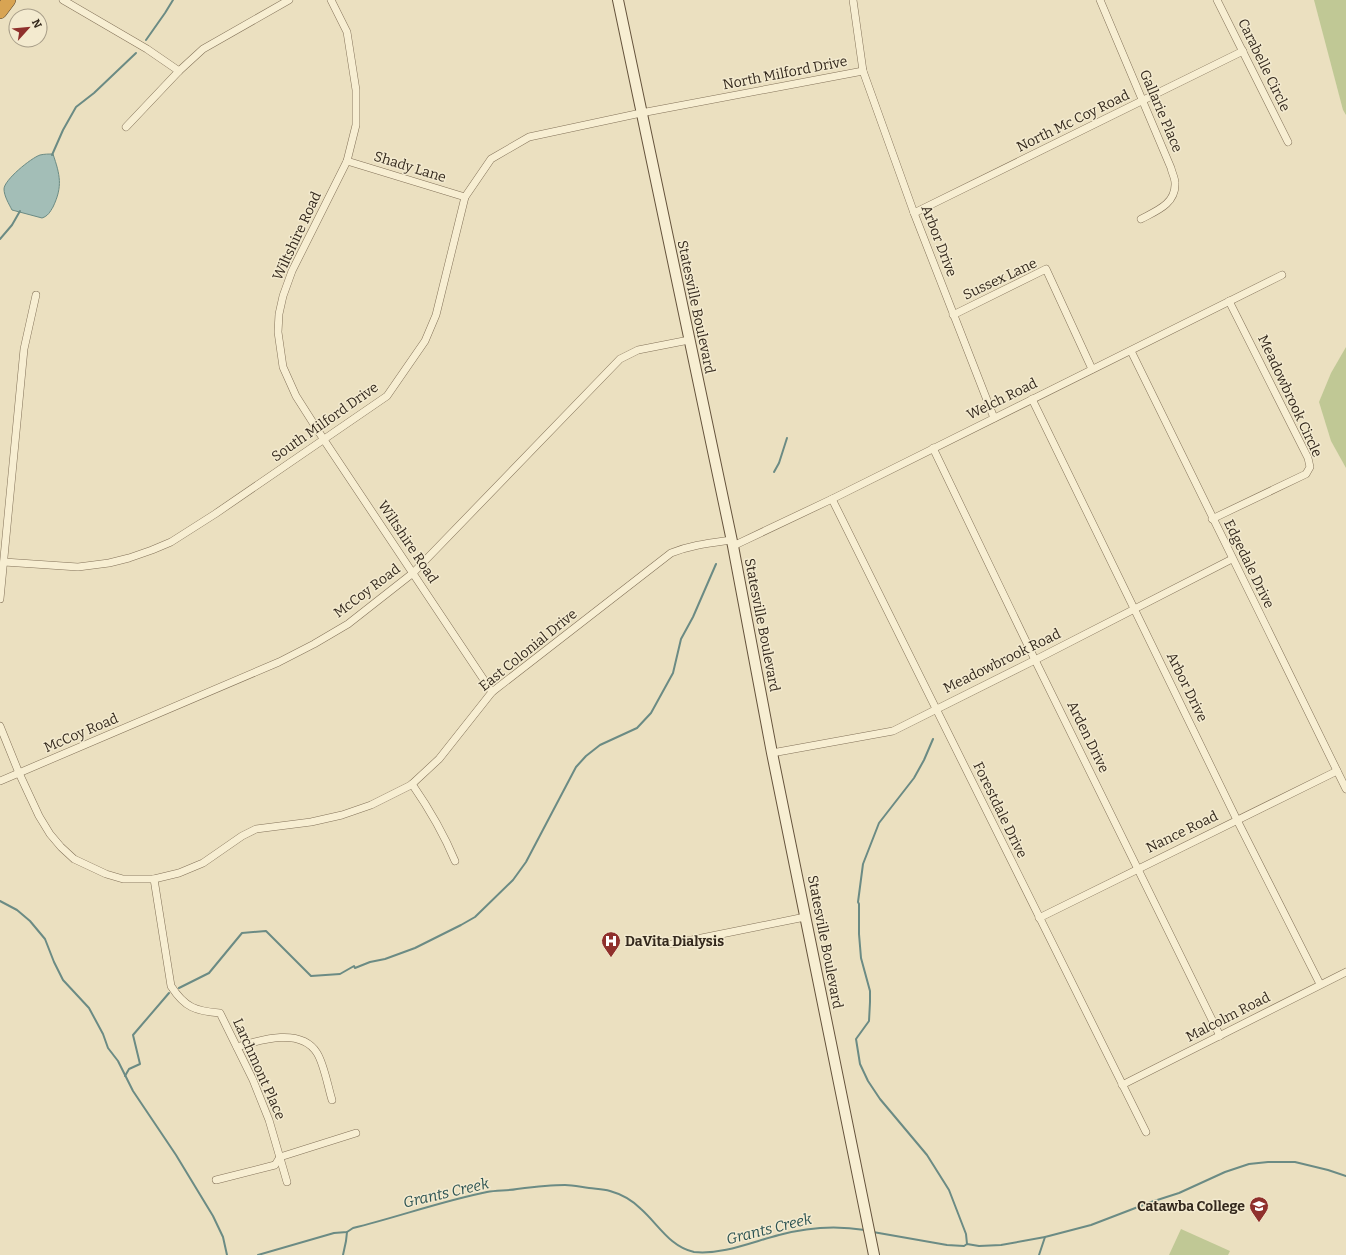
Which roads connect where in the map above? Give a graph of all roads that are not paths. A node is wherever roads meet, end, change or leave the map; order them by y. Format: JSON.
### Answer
{"nodes":[{"id":1,"x":9,"y":0,"type":"edge"},
{"id":2,"x":63,"y":0,"type":"edge"},
{"id":3,"x":289,"y":0,"type":"edge"},
{"id":4,"x":331,"y":0,"type":"edge"},
{"id":5,"x":618,"y":0,"type":"edge"},
{"id":6,"x":853,"y":0,"type":"edge"},
{"id":7,"x":1100,"y":0,"type":"edge"},
{"id":8,"x":1218,"y":0,"type":"edge"},
{"id":9,"x":0,"y":12,"type":"edge"},
{"id":10,"x":1243,"y":51,"type":"junction"},
{"id":11,"x":179,"y":71,"type":"junction"},
{"id":12,"x":863,"y":71,"type":"junction"},
{"id":13,"x":1143,"y":102,"type":"junction"},
{"id":14,"x":641,"y":113,"type":"junction"},
{"id":15,"x":126,"y":127,"type":"dead end"},
{"id":16,"x":1288,"y":142,"type":"dead end"},
{"id":17,"x":347,"y":161,"type":"junction"},
{"id":18,"x":465,"y":197,"type":"junction"},
{"id":19,"x":914,"y":213,"type":"junction"},
{"id":20,"x":1141,"y":219,"type":"dead end"},
{"id":21,"x":1282,"y":275,"type":"dead end"},
{"id":22,"x":36,"y":295,"type":"dead end"},
{"id":23,"x":1229,"y":301,"type":"junction"},
{"id":24,"x":953,"y":315,"type":"junction"},
{"id":25,"x":689,"y":340,"type":"junction"},
{"id":26,"x":1131,"y":350,"type":"junction"},
{"id":27,"x":1092,"y":369,"type":"junction"},
{"id":28,"x":1032,"y":399,"type":"junction"},
{"id":29,"x":994,"y":418,"type":"junction"},
{"id":30,"x":324,"y":440,"type":"junction"},
{"id":31,"x":933,"y":448,"type":"junction"},
{"id":32,"x":832,"y":499,"type":"junction"},
{"id":33,"x":1212,"y":519,"type":"junction"},
{"id":34,"x":732,"y":543,"type":"junction"},
{"id":35,"x":1232,"y":559,"type":"junction"},
{"id":36,"x":4,"y":562,"type":"junction"},
{"id":37,"x":413,"y":573,"type":"junction"},
{"id":38,"x":0,"y":599,"type":"edge"},
{"id":39,"x":1134,"y":609,"type":"junction"},
{"id":40,"x":1036,"y":660,"type":"junction"},
{"id":41,"x":492,"y":692,"type":"junction"},
{"id":42,"x":936,"y":709,"type":"junction"},
{"id":43,"x":0,"y":726,"type":"edge"},
{"id":44,"x":772,"y":753,"type":"junction"},
{"id":45,"x":1337,"y":771,"type":"junction"},
{"id":46,"x":19,"y":773,"type":"junction"},
{"id":47,"x":0,"y":781,"type":"edge"},
{"id":48,"x":412,"y":784,"type":"junction"},
{"id":49,"x":1346,"y":789,"type":"edge"},
{"id":50,"x":1237,"y":820,"type":"junction"},
{"id":51,"x":456,"y":861,"type":"dead end"},
{"id":52,"x":1138,"y":868,"type":"junction"},
{"id":53,"x":154,"y":879,"type":"junction"},
{"id":54,"x":805,"y":917,"type":"junction"},
{"id":55,"x":1039,"y":918,"type":"junction"},
{"id":56,"x":672,"y":944,"type":"dead end"},
{"id":57,"x":1346,"y":972,"type":"edge"},
{"id":58,"x":1320,"y":984,"type":"junction"},
{"id":59,"x":1220,"y":1036,"type":"junction"},
{"id":60,"x":237,"y":1047,"type":"junction"},
{"id":61,"x":1122,"y":1085,"type":"junction"},
{"id":62,"x":332,"y":1100,"type":"dead end"},
{"id":63,"x":1146,"y":1132,"type":"dead end"},
{"id":64,"x":356,"y":1133,"type":"dead end"},
{"id":65,"x":280,"y":1156,"type":"junction"},
{"id":66,"x":216,"y":1180,"type":"dead end"},
{"id":67,"x":287,"y":1182,"type":"dead end"},
{"id":68,"x":874,"y":1255,"type":"edge"}],
"edges":[{"from":1,"to":9,"type":"highway"},
{"from":2,"to":11,"type":"street"},
{"from":3,"to":11,"type":"street"},
{"from":4,"to":17,"type":"street","name":"Wiltshire Road"},
{"from":5,"to":14,"type":"main road","name":"Statesville Boulevard"},
{"from":6,"to":12,"type":"street","name":"North Milford Drive"},
{"from":7,"to":13,"type":"street","name":"Gallarie Place"},
{"from":8,"to":10,"type":"street","name":"Carabelle Circle"},
{"from":10,"to":13,"type":"street","name":"North Mc Coy Road"},
{"from":10,"to":16,"type":"street","name":"Carabelle Circle"},
{"from":11,"to":15,"type":"street"},
{"from":12,"to":14,"type":"street","name":"North Milford Drive"},
{"from":12,"to":19,"type":"street","name":"Arbor Drive"},
{"from":13,"to":19,"type":"street","name":"North Mc Coy Road"},
{"from":13,"to":20,"type":"street","name":"Gallarie Place"},
{"from":14,"to":18,"type":"street","name":"South Milford Drive"},
{"from":14,"to":25,"type":"main road","name":"Statesville Boulevard"},
{"from":17,"to":18,"type":"street","name":"Shady Lane"},
{"from":17,"to":30,"type":"street","name":"Wiltshire Road"},
{"from":18,"to":30,"type":"street","name":"South Milford Drive"},
{"from":19,"to":24,"type":"street","name":"Arbor Drive"},
{"from":21,"to":23,"type":"street","name":"Welch Road"},
{"from":22,"to":36,"type":"street"},
{"from":23,"to":26,"type":"street","name":"Welch Road"},
{"from":23,"to":33,"type":"street","name":"Meadowbrook Circle"},
{"from":24,"to":27,"type":"street","name":"Sussex Lane"},
{"from":24,"to":29,"type":"street","name":"Arbor Drive"},
{"from":25,"to":34,"type":"main road","name":"Statesville Boulevard"},
{"from":25,"to":37,"type":"street","name":"McCoy Road"},
{"from":26,"to":27,"type":"street","name":"Welch Road"},
{"from":26,"to":33,"type":"street","name":"Edgedale Drive"},
{"from":27,"to":28,"type":"street","name":"Welch Road"},
{"from":28,"to":29,"type":"street","name":"Welch Road"},
{"from":28,"to":39,"type":"street","name":"Arbor Drive"},
{"from":29,"to":31,"type":"street","name":"Welch Road"},
{"from":30,"to":36,"type":"street","name":"South Milford Drive"},
{"from":30,"to":37,"type":"street","name":"Wiltshire Road"},
{"from":31,"to":32,"type":"street","name":"Welch Road"},
{"from":31,"to":40,"type":"street","name":"Arden Drive"},
{"from":32,"to":34,"type":"street","name":"Welch Road"},
{"from":32,"to":42,"type":"street","name":"Forestdale Drive"},
{"from":33,"to":35,"type":"street","name":"Edgedale Drive"},
{"from":34,"to":41,"type":"street","name":"East Colonial Drive"},
{"from":34,"to":44,"type":"main road","name":"Statesville Boulevard"},
{"from":35,"to":39,"type":"street","name":"Meadowbrook Road"},
{"from":35,"to":45,"type":"street","name":"Edgedale Drive"},
{"from":36,"to":38,"type":"street"},
{"from":37,"to":41,"type":"street","name":"Wiltshire Road"},
{"from":37,"to":46,"type":"street","name":"McCoy Road"},
{"from":39,"to":40,"type":"street","name":"Meadowbrook Road"},
{"from":39,"to":50,"type":"street","name":"Arbor Drive"},
{"from":40,"to":42,"type":"street","name":"Meadowbrook Road"},
{"from":40,"to":52,"type":"street","name":"Arden Drive"},
{"from":41,"to":48,"type":"street","name":"East Colonial Drive"},
{"from":42,"to":44,"type":"street","name":"Meadowbrook Road"},
{"from":42,"to":55,"type":"street","name":"Forestdale Drive"},
{"from":43,"to":46,"type":"street","name":"East Colonial Drive"},
{"from":44,"to":54,"type":"main road","name":"Statesville Boulevard"},
{"from":45,"to":49,"type":"street","name":"Edgedale Drive"},
{"from":45,"to":50,"type":"street","name":"Nance Road"},
{"from":46,"to":47,"type":"street","name":"McCoy Road"},
{"from":46,"to":53,"type":"street","name":"East Colonial Drive"},
{"from":48,"to":51,"type":"street"},
{"from":48,"to":53,"type":"street","name":"East Colonial Drive"},
{"from":50,"to":52,"type":"street","name":"Nance Road"},
{"from":50,"to":58,"type":"street","name":"Arbor Drive"},
{"from":52,"to":55,"type":"street","name":"Nance Road"},
{"from":52,"to":59,"type":"street","name":"Arden Drive"},
{"from":53,"to":60,"type":"street","name":"Larchmont Place"},
{"from":54,"to":56,"type":"street"},
{"from":54,"to":68,"type":"main road","name":"Statesville Boulevard"},
{"from":55,"to":61,"type":"street","name":"Forestdale Drive"},
{"from":57,"to":58,"type":"street","name":"Malcolm Road"},
{"from":58,"to":59,"type":"street","name":"Malcolm Road"},
{"from":59,"to":61,"type":"street","name":"Malcolm Road"},
{"from":60,"to":62,"type":"street"},
{"from":60,"to":65,"type":"street","name":"Larchmont Place"},
{"from":61,"to":63,"type":"street","name":"Forestdale Drive"},
{"from":64,"to":65,"type":"street"},
{"from":65,"to":66,"type":"street"},
{"from":65,"to":67,"type":"street","name":"Larchmont Place"}]}
